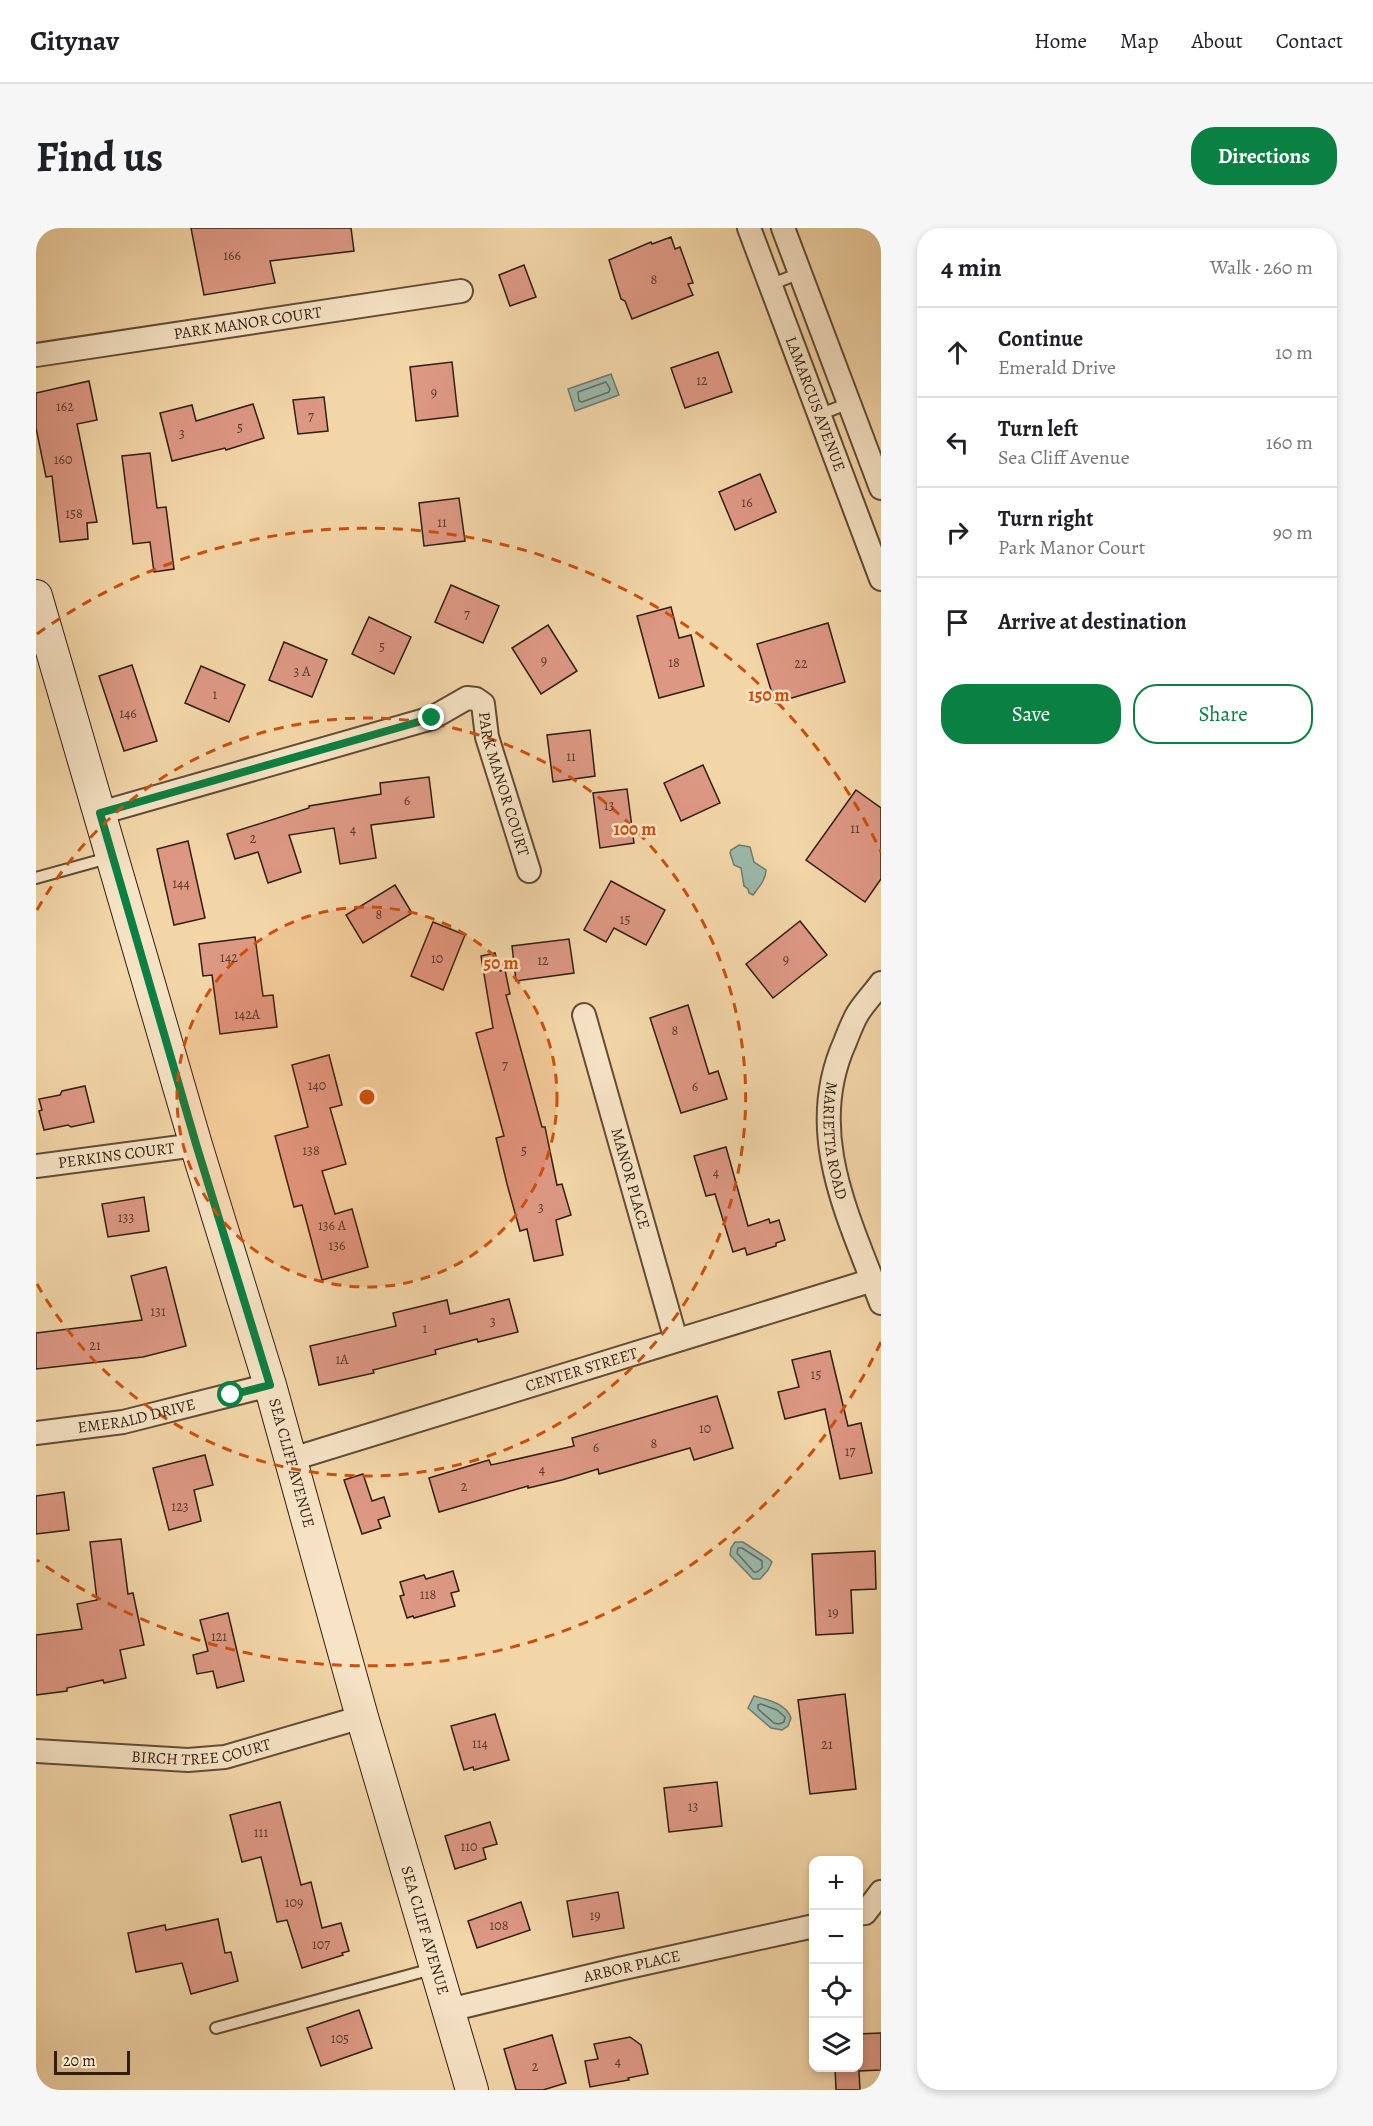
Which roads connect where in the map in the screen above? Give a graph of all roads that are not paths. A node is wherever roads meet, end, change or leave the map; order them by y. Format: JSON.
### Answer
{"nodes":[{"id":1,"x":749,"y":228,"type":"edge"},
{"id":2,"x":783,"y":228,"type":"edge"},
{"id":3,"x":800,"y":273,"type":"junction"},
{"id":4,"x":770,"y":285,"type":"junction"},
{"id":5,"x":461,"y":291,"type":"dead end"},
{"id":6,"x":36,"y":354,"type":"edge"},
{"id":7,"x":849,"y":403,"type":"junction"},
{"id":8,"x":819,"y":415,"type":"junction"},
{"id":9,"x":881,"y":488,"type":"edge"},
{"id":10,"x":876,"y":552,"type":"edge"},
{"id":11,"x":881,"y":579,"type":"edge"},
{"id":12,"x":36,"y":596,"type":"edge"},
{"id":13,"x":100,"y":813,"type":"junction"},
{"id":14,"x":111,"y":858,"type":"junction"},
{"id":15,"x":529,"y":871,"type":"dead end"},
{"id":16,"x":36,"y":878,"type":"edge"},
{"id":17,"x":881,"y":983,"type":"edge"},
{"id":18,"x":584,"y":1015,"type":"dead end"},
{"id":19,"x":196,"y":1144,"type":"junction"},
{"id":20,"x":36,"y":1166,"type":"edge"},
{"id":21,"x":873,"y":1280,"type":"junction"},
{"id":22,"x":881,"y":1303,"type":"edge"},
{"id":23,"x":676,"y":1340,"type":"junction"},
{"id":24,"x":270,"y":1385,"type":"junction"},
{"id":25,"x":36,"y":1433,"type":"edge"},
{"id":26,"x":289,"y":1460,"type":"junction"},
{"id":27,"x":363,"y":1717,"type":"junction"},
{"id":28,"x":36,"y":1751,"type":"edge"},
{"id":29,"x":881,"y":1892,"type":"edge"},
{"id":30,"x":868,"y":1915,"type":"edge"},
{"id":31,"x":809,"y":1927,"type":"edge"},
{"id":32,"x":437,"y":1967,"type":"junction"},
{"id":33,"x":449,"y":2010,"type":"junction"},
{"id":34,"x":216,"y":2028,"type":"dead end"},
{"id":35,"x":472,"y":2090,"type":"edge"}],
"edges":[{"from":1,"to":4,"type":"street","name":"LAMARCUS AVENUE"},
{"from":2,"to":3,"type":"street","name":"LAMARCUS AVENUE"},
{"from":3,"to":4,"type":"lane"},
{"from":3,"to":7,"type":"street","name":"LAMARCUS AVENUE"},
{"from":4,"to":8,"type":"street","name":"LAMARCUS AVENUE"},
{"from":5,"to":6,"type":"street","name":"PARK MANOR COURT"},
{"from":7,"to":8,"type":"lane"},
{"from":7,"to":9,"type":"street","name":"LAMARCUS AVENUE"},
{"from":8,"to":10,"type":"street","name":"LAMARCUS AVENUE"},
{"from":10,"to":11,"type":"street","name":"LAMARCUS AVENUE"},
{"from":12,"to":13,"type":"street","name":"SEA CLIFF AVENUE"},
{"from":13,"to":14,"type":"street","name":"SEA CLIFF AVENUE"},
{"from":13,"to":15,"type":"street","name":"PARK MANOR COURT"},
{"from":14,"to":16,"type":"lane"},
{"from":14,"to":19,"type":"street","name":"SEA CLIFF AVENUE"},
{"from":17,"to":21,"type":"street","name":"MARIETTA ROAD"},
{"from":18,"to":23,"type":"street","name":"MANOR PLACE"},
{"from":19,"to":20,"type":"street","name":"PERKINS COURT"},
{"from":19,"to":24,"type":"street","name":"SEA CLIFF AVENUE"},
{"from":21,"to":22,"type":"street","name":"MARIETTA ROAD"},
{"from":21,"to":23,"type":"street","name":"CENTER STREET"},
{"from":23,"to":26,"type":"street","name":"CENTER STREET"},
{"from":24,"to":25,"type":"street","name":"EMERALD DRIVE"},
{"from":24,"to":26,"type":"street","name":"SEA CLIFF AVENUE"},
{"from":26,"to":27,"type":"street","name":"SEA CLIFF AVENUE"},
{"from":27,"to":28,"type":"street","name":"BIRCH TREE COURT"},
{"from":27,"to":32,"type":"street","name":"SEA CLIFF AVENUE"},
{"from":29,"to":30,"type":"street"},
{"from":31,"to":33,"type":"street","name":"ARBOR PLACE"},
{"from":32,"to":33,"type":"street","name":"SEA CLIFF AVENUE"},
{"from":32,"to":34,"type":"lane"},
{"from":33,"to":35,"type":"street","name":"SEA CLIFF AVENUE"}]}
